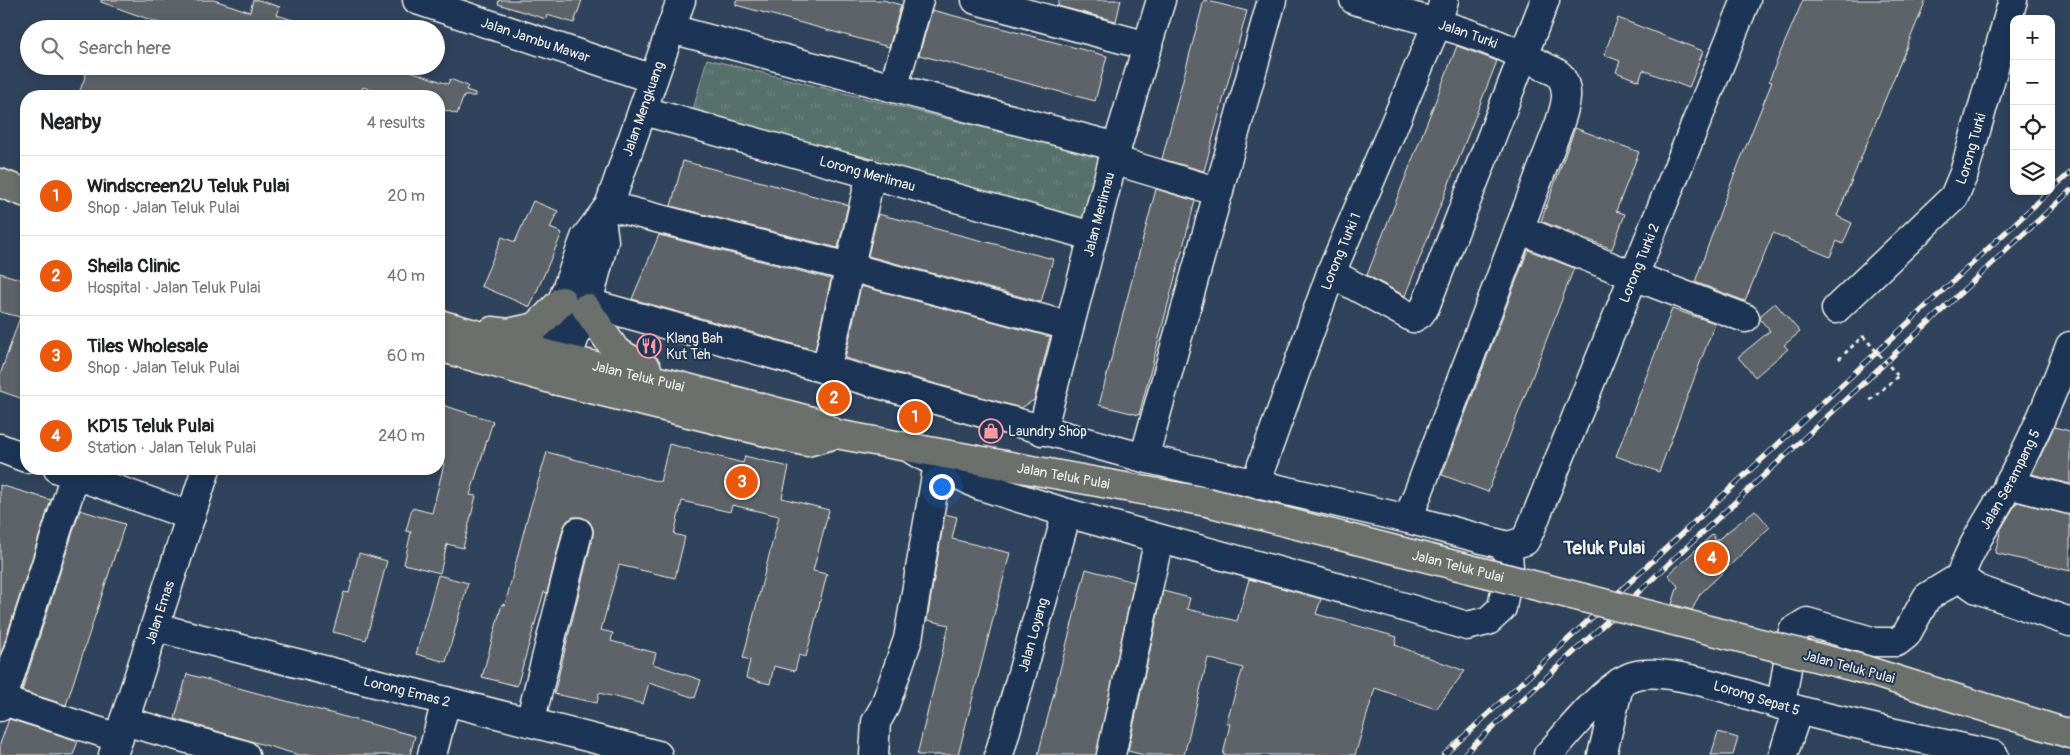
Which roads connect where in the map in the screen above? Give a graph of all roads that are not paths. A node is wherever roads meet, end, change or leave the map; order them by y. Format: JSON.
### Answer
{"nodes":[{"id":1,"x":417,"y":0,"type":"edge"},
{"id":2,"x":681,"y":0,"type":"edge"},
{"id":3,"x":919,"y":0,"type":"edge"},
{"id":4,"x":976,"y":0,"type":"edge"},
{"id":5,"x":1161,"y":0,"type":"edge"},
{"id":6,"x":1272,"y":0,"type":"edge"},
{"id":7,"x":1354,"y":0,"type":"edge"},
{"id":8,"x":1545,"y":0,"type":"edge"},
{"id":9,"x":1746,"y":0,"type":"edge"},
{"id":10,"x":2013,"y":0,"type":"edge"},
{"id":11,"x":1440,"y":12,"type":"edge"},
{"id":12,"x":671,"y":30,"type":"junction"},
{"id":13,"x":1148,"y":46,"type":"junction"},
{"id":14,"x":1524,"y":55,"type":"junction"},
{"id":15,"x":654,"y":79,"type":"junction"},
{"id":16,"x":893,"y":88,"type":"junction"},
{"id":17,"x":644,"y":110,"type":"junction"},
{"id":18,"x":1115,"y":153,"type":"junction"},
{"id":19,"x":871,"y":174,"type":"junction"},
{"id":20,"x":0,"y":183,"type":"edge"},
{"id":21,"x":20,"y":191,"type":"edge"},
{"id":22,"x":1219,"y":192,"type":"junction"},
{"id":23,"x":605,"y":212,"type":"junction"},
{"id":24,"x":1519,"y":229,"type":"junction"},
{"id":25,"x":1092,"y":236,"type":"junction"},
{"id":26,"x":849,"y":267,"type":"junction"},
{"id":27,"x":1331,"y":273,"type":"junction"},
{"id":28,"x":1634,"y":276,"type":"junction"},
{"id":29,"x":579,"y":304,"type":"junction"},
{"id":30,"x":1836,"y":309,"type":"dead end"},
{"id":31,"x":1745,"y":318,"type":"dead end"},
{"id":32,"x":445,"y":325,"type":"edge"},
{"id":33,"x":445,"y":326,"type":"edge"},
{"id":34,"x":1069,"y":326,"type":"junction"},
{"id":35,"x":2070,"y":346,"type":"edge"},
{"id":36,"x":445,"y":348,"type":"edge"},
{"id":37,"x":552,"y":367,"type":"junction"},
{"id":38,"x":826,"y":370,"type":"junction"},
{"id":39,"x":2064,"y":382,"type":"edge"},
{"id":40,"x":676,"y":385,"type":"junction"},
{"id":41,"x":1042,"y":431,"type":"junction"},
{"id":42,"x":836,"y":434,"type":"junction"},
{"id":43,"x":904,"y":446,"type":"junction"},
{"id":44,"x":0,"y":448,"type":"edge"},
{"id":45,"x":20,"y":456,"type":"edge"},
{"id":46,"x":1144,"y":458,"type":"junction"},
{"id":47,"x":938,"y":464,"type":"junction"},
{"id":48,"x":66,"y":475,"type":"edge"},
{"id":49,"x":75,"y":475,"type":"edge"},
{"id":50,"x":204,"y":475,"type":"edge"},
{"id":51,"x":1255,"y":484,"type":"junction"},
{"id":52,"x":2008,"y":484,"type":"junction"},
{"id":53,"x":2070,"y":500,"type":"edge"},
{"id":54,"x":1067,"y":513,"type":"junction"},
{"id":55,"x":191,"y":516,"type":"junction"},
{"id":56,"x":1408,"y":520,"type":"junction"},
{"id":57,"x":578,"y":532,"type":"dead end"},
{"id":58,"x":1159,"y":539,"type":"junction"},
{"id":59,"x":1508,"y":546,"type":"junction"},
{"id":60,"x":1960,"y":577,"type":"junction"},
{"id":61,"x":2070,"y":622,"type":"edge"},
{"id":62,"x":155,"y":627,"type":"junction"},
{"id":63,"x":1620,"y":682,"type":"junction"},
{"id":64,"x":446,"y":701,"type":"junction"},
{"id":65,"x":1,"y":702,"type":"edge"},
{"id":66,"x":1789,"y":707,"type":"junction"},
{"id":67,"x":530,"y":722,"type":"junction"},
{"id":68,"x":2070,"y":734,"type":"edge"},
{"id":69,"x":119,"y":738,"type":"edge"},
{"id":70,"x":586,"y":746,"type":"edge"},
{"id":71,"x":245,"y":755,"type":"edge"},
{"id":72,"x":432,"y":755,"type":"edge"},
{"id":73,"x":658,"y":755,"type":"edge"},
{"id":74,"x":874,"y":755,"type":"edge"},
{"id":75,"x":999,"y":755,"type":"edge"},
{"id":76,"x":1111,"y":755,"type":"edge"},
{"id":77,"x":1548,"y":755,"type":"edge"},
{"id":78,"x":1602,"y":755,"type":"edge"},
{"id":79,"x":1783,"y":755,"type":"edge"},
{"id":80,"x":1994,"y":755,"type":"edge"}],
"edges":[{"from":1,"to":15,"type":"street","name":"Jalan Jambu Mawar"},
{"from":2,"to":12,"type":"street","name":"Jalan Mengkuang"},
{"from":3,"to":16,"type":"street"},
{"from":4,"to":13,"type":"street"},
{"from":5,"to":13,"type":"street","name":"Jalan Merlimau"},
{"from":6,"to":22,"type":"street"},
{"from":7,"to":11,"type":"street","name":"Jalan Turki"},
{"from":8,"to":14,"type":"street"},
{"from":9,"to":28,"type":"street","name":"Lorong Turki 2"},
{"from":10,"to":30,"type":"street","name":"Lorong Turki"},
{"from":11,"to":14,"type":"street","name":"Jalan Turki"},
{"from":11,"to":27,"type":"street","name":"Lorong Turki 1"},
{"from":12,"to":15,"type":"street","name":"Jalan Mengkuang"},
{"from":12,"to":16,"type":"street"},
{"from":13,"to":18,"type":"street","name":"Jalan Merlimau"},
{"from":14,"to":24,"type":"street","name":"Jalan Turki"},
{"from":14,"to":27,"type":"street"},
{"from":15,"to":17,"type":"street","name":"Jalan Mengkuang"},
{"from":16,"to":18,"type":"street"},
{"from":17,"to":19,"type":"street","name":"Lorong Merlimau"},
{"from":17,"to":23,"type":"street","name":"Jalan Mengkuang"},
{"from":18,"to":22,"type":"street"},
{"from":18,"to":25,"type":"street","name":"Jalan Merlimau"},
{"from":19,"to":25,"type":"street","name":"Lorong Merlimau"},
{"from":19,"to":26,"type":"street"},
{"from":20,"to":21,"type":"main road"},
{"from":22,"to":46,"type":"street"},
{"from":23,"to":26,"type":"street"},
{"from":23,"to":29,"type":"street","name":"Jalan Mengkuang"},
{"from":24,"to":28,"type":"street"},
{"from":24,"to":56,"type":"street","name":"Jalan Turki"},
{"from":25,"to":34,"type":"street","name":"Jalan Merlimau"},
{"from":26,"to":34,"type":"street"},
{"from":26,"to":38,"type":"street"},
{"from":27,"to":51,"type":"street","name":"Lorong Turki 1"},
{"from":28,"to":31,"type":"street"},
{"from":28,"to":59,"type":"street","name":"Lorong Turki 2"},
{"from":29,"to":32,"type":"main road"},
{"from":29,"to":37,"type":"street","name":"Jalan Mengkuang"},
{"from":29,"to":38,"type":"street"},
{"from":29,"to":40,"type":"main road"},
{"from":33,"to":37,"type":"main road","name":"Jalan Teluk Pulai"},
{"from":34,"to":41,"type":"street","name":"Jalan Merlimau"},
{"from":35,"to":39,"type":"street","name":"Jalan Serampang 5"},
{"from":36,"to":37,"type":"main road","name":"Jalan Teluk Pulai"},
{"from":37,"to":40,"type":"main road","name":"Jalan Teluk Pulai"},
{"from":37,"to":42,"type":"main road","name":"Jalan Teluk Pulai"},
{"from":38,"to":41,"type":"street"},
{"from":39,"to":52,"type":"street","name":"Jalan Serampang 5"},
{"from":40,"to":42,"type":"main road","name":"Jalan Teluk Pulai"},
{"from":41,"to":46,"type":"street"},
{"from":42,"to":43,"type":"main road","name":"Jalan Teluk Pulai"},
{"from":43,"to":47,"type":"street"},
{"from":43,"to":68,"type":"main road","name":"Jalan Teluk Pulai","bridge":true},
{"from":44,"to":45,"type":"street"},
{"from":46,"to":51,"type":"street"},
{"from":47,"to":54,"type":"street"},
{"from":47,"to":74,"type":"street"},
{"from":48,"to":65,"type":"street"},
{"from":49,"to":55,"type":"street"},
{"from":50,"to":55,"type":"street","name":"Jalan Emas"},
{"from":51,"to":56,"type":"street"},
{"from":52,"to":53,"type":"street"},
{"from":52,"to":60,"type":"street","name":"Jalan Serampang 5"},
{"from":54,"to":58,"type":"street"},
{"from":54,"to":75,"type":"street","name":"Jalan Loyang"},
{"from":55,"to":62,"type":"street","name":"Jalan Emas"},
{"from":56,"to":59,"type":"street"},
{"from":57,"to":67,"type":"street"},
{"from":58,"to":59,"type":"street"},
{"from":58,"to":76,"type":"street"},
{"from":60,"to":61,"type":"street"},
{"from":60,"to":66,"type":"street"},
{"from":62,"to":64,"type":"street","name":"Lorong Emas 2"},
{"from":62,"to":69,"type":"street","name":"Jalan Emas"},
{"from":63,"to":66,"type":"street","name":"Lorong Sepat 5"},
{"from":63,"to":77,"type":"street","name":"Lorong Sepat 5"},
{"from":63,"to":78,"type":"street"},
{"from":64,"to":67,"type":"street","name":"Lorong Emas 2"},
{"from":64,"to":72,"type":"street"},
{"from":65,"to":69,"type":"street"},
{"from":66,"to":79,"type":"street"},
{"from":66,"to":80,"type":"street","name":"Lorong Sepat 5"},
{"from":67,"to":70,"type":"street","name":"Lorong Emas 2"},
{"from":69,"to":71,"type":"street"},
{"from":70,"to":73,"type":"street","name":"Lorong Emas 2"}]}
